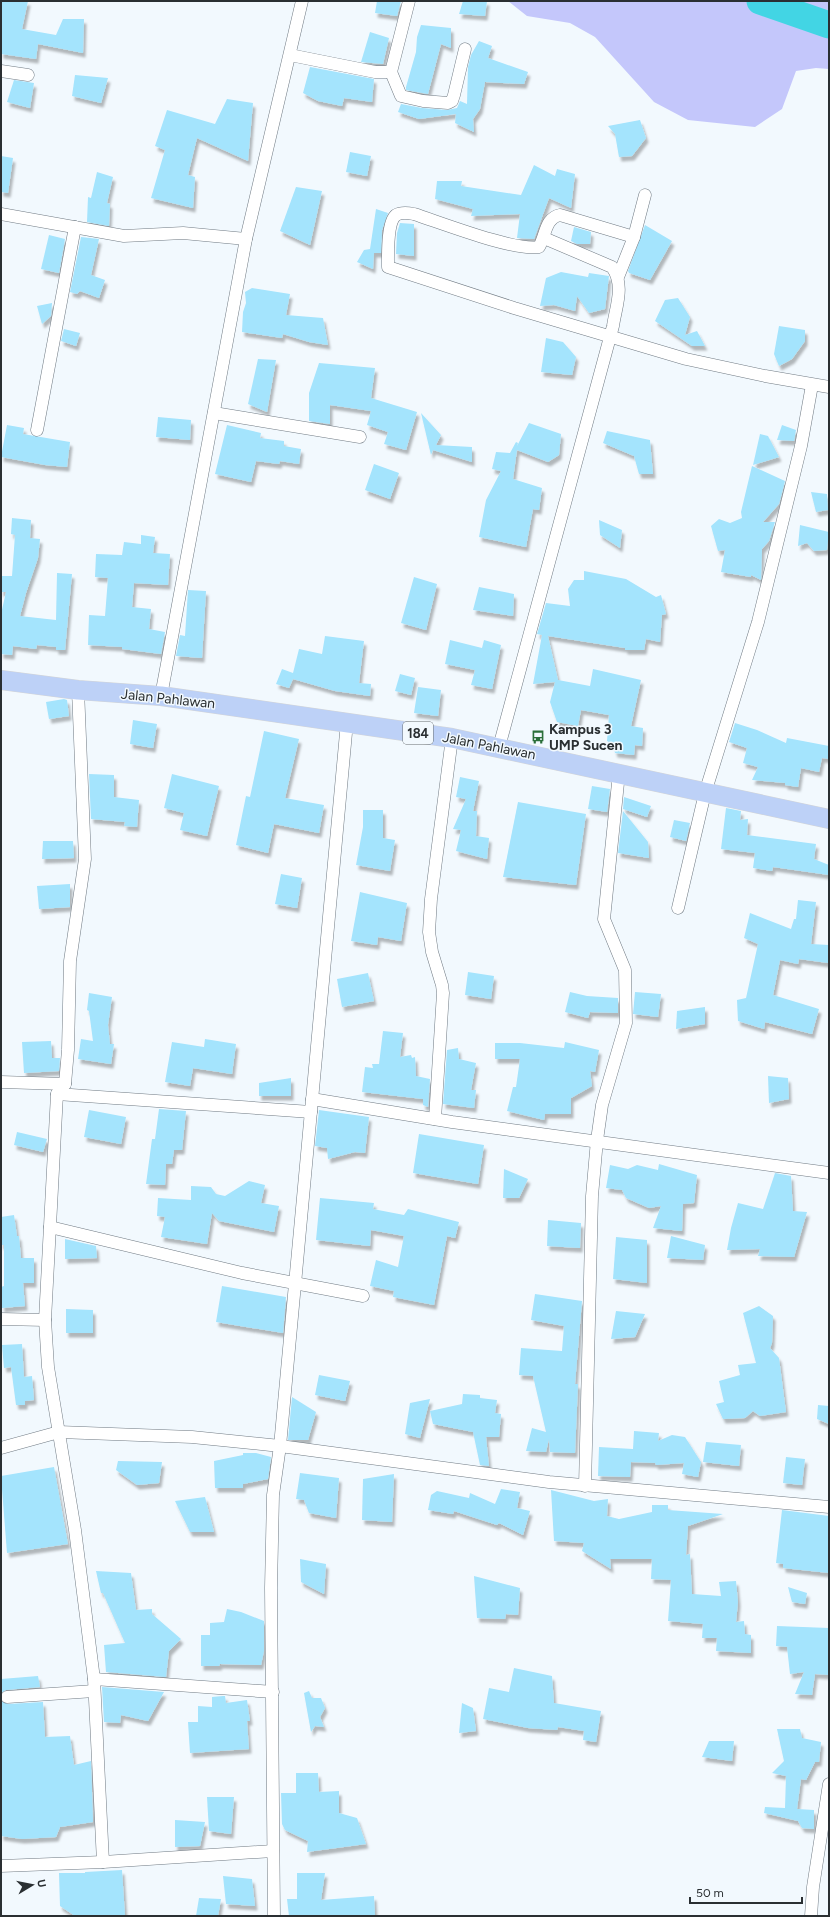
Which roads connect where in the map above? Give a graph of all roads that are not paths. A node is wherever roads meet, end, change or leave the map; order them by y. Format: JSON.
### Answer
{"nodes":[{"id":1,"x":302,"y":1,"type":"edge"},
{"id":2,"x":409,"y":1,"type":"edge"},
{"id":3,"x":464,"y":49,"type":"dead end"},
{"id":4,"x":290,"y":55,"type":"junction"},
{"id":5,"x":1,"y":71,"type":"edge"},
{"id":6,"x":391,"y":72,"type":"junction"},
{"id":7,"x":28,"y":75,"type":"dead end"},
{"id":8,"x":645,"y":195,"type":"dead end"},
{"id":9,"x":1,"y":214,"type":"edge"},
{"id":10,"x":75,"y":227,"type":"junction"},
{"id":11,"x":634,"y":237,"type":"junction"},
{"id":12,"x":544,"y":238,"type":"junction"},
{"id":13,"x":246,"y":239,"type":"junction"},
{"id":14,"x":618,"y":278,"type":"junction"},
{"id":15,"x":610,"y":336,"type":"junction"},
{"id":16,"x":812,"y":385,"type":"junction"},
{"id":17,"x":829,"y":387,"type":"edge"},
{"id":18,"x":214,"y":413,"type":"junction"},
{"id":19,"x":37,"y":430,"type":"dead end"},
{"id":20,"x":360,"y":437,"type":"dead end"},
{"id":21,"x":1,"y":680,"type":"edge"},
{"id":22,"x":78,"y":690,"type":"junction"},
{"id":23,"x":161,"y":696,"type":"junction"},
{"id":24,"x":347,"y":722,"type":"junction"},
{"id":25,"x":452,"y":738,"type":"junction"},
{"id":26,"x":499,"y":747,"type":"junction"},
{"id":27,"x":619,"y":773,"type":"junction"},
{"id":28,"x":706,"y":793,"type":"junction"},
{"id":29,"x":829,"y":819,"type":"edge"},
{"id":30,"x":678,"y":908,"type":"dead end"},
{"id":31,"x":1,"y":1082,"type":"edge"},
{"id":32,"x":66,"y":1084,"type":"junction"},
{"id":33,"x":57,"y":1094,"type":"junction"},
{"id":34,"x":312,"y":1099,"type":"junction"},
{"id":35,"x":311,"y":1112,"type":"junction"},
{"id":36,"x":435,"y":1119,"type":"junction"},
{"id":37,"x":597,"y":1140,"type":"junction"},
{"id":38,"x":829,"y":1173,"type":"edge"},
{"id":39,"x":50,"y":1226,"type":"junction"},
{"id":40,"x":295,"y":1284,"type":"junction"},
{"id":41,"x":363,"y":1296,"type":"dead end"},
{"id":42,"x":1,"y":1318,"type":"edge"},
{"id":43,"x":45,"y":1320,"type":"junction"},
{"id":44,"x":59,"y":1432,"type":"junction"},
{"id":45,"x":280,"y":1446,"type":"junction"},
{"id":46,"x":1,"y":1448,"type":"edge"},
{"id":47,"x":586,"y":1486,"type":"junction"},
{"id":48,"x":829,"y":1507,"type":"edge"},
{"id":49,"x":94,"y":1685,"type":"junction"},
{"id":50,"x":273,"y":1692,"type":"junction"},
{"id":51,"x":7,"y":1697,"type":"dead end"},
{"id":52,"x":829,"y":1784,"type":"edge"},
{"id":53,"x":273,"y":1850,"type":"junction"},
{"id":54,"x":103,"y":1862,"type":"junction"},
{"id":55,"x":1,"y":1866,"type":"edge"},
{"id":56,"x":274,"y":1916,"type":"edge"},
{"id":57,"x":811,"y":1916,"type":"edge"}],
"edges":[{"from":1,"to":4,"type":"street"},
{"from":2,"to":6,"type":"street"},
{"from":3,"to":6,"type":"street"},
{"from":4,"to":6,"type":"street"},
{"from":4,"to":13,"type":"street"},
{"from":5,"to":7,"type":"street"},
{"from":8,"to":11,"type":"street"},
{"from":9,"to":10,"type":"street"},
{"from":10,"to":13,"type":"street"},
{"from":10,"to":19,"type":"street"},
{"from":11,"to":12,"type":"street"},
{"from":11,"to":14,"type":"street"},
{"from":12,"to":14,"type":"street"},
{"from":12,"to":15,"type":"street"},
{"from":13,"to":18,"type":"street"},
{"from":14,"to":15,"type":"street"},
{"from":15,"to":16,"type":"street"},
{"from":15,"to":26,"type":"street"},
{"from":16,"to":17,"type":"street"},
{"from":16,"to":28,"type":"street"},
{"from":18,"to":20,"type":"street"},
{"from":18,"to":23,"type":"street"},
{"from":21,"to":22,"type":"main road","name":"Jalan Pahlawan","number":"184"},
{"from":22,"to":23,"type":"main road","name":"Jalan Pahlawan","number":"184"},
{"from":22,"to":32,"type":"street"},
{"from":23,"to":24,"type":"main road","name":"Jalan Pahlawan","number":"184"},
{"from":24,"to":25,"type":"main road","name":"Jalan Pahlawan","number":"184"},
{"from":24,"to":34,"type":"street"},
{"from":25,"to":26,"type":"main road","name":"Jalan Pahlawan","number":"184"},
{"from":25,"to":36,"type":"street"},
{"from":26,"to":27,"type":"main road","name":"Jalan Pahlawan","number":"184"},
{"from":27,"to":28,"type":"main road","name":"Jalan Pahlawan","number":"184"},
{"from":27,"to":37,"type":"street"},
{"from":28,"to":29,"type":"main road","name":"Jalan Pahlawan","number":"184"},
{"from":28,"to":30,"type":"street"},
{"from":31,"to":32,"type":"street"},
{"from":32,"to":33,"type":"street"},
{"from":33,"to":35,"type":"street"},
{"from":33,"to":39,"type":"street"},
{"from":34,"to":35,"type":"street"},
{"from":34,"to":36,"type":"street"},
{"from":35,"to":40,"type":"street"},
{"from":36,"to":37,"type":"street"},
{"from":37,"to":38,"type":"street"},
{"from":37,"to":47,"type":"street"},
{"from":39,"to":40,"type":"street"},
{"from":39,"to":43,"type":"street"},
{"from":40,"to":41,"type":"street"},
{"from":40,"to":45,"type":"street"},
{"from":42,"to":43,"type":"street"},
{"from":43,"to":44,"type":"street"},
{"from":44,"to":45,"type":"street"},
{"from":44,"to":46,"type":"street"},
{"from":44,"to":49,"type":"street"},
{"from":45,"to":47,"type":"street"},
{"from":45,"to":50,"type":"street"},
{"from":47,"to":48,"type":"street"},
{"from":49,"to":50,"type":"street"},
{"from":49,"to":51,"type":"street"},
{"from":49,"to":54,"type":"street"},
{"from":50,"to":53,"type":"street"},
{"from":52,"to":57,"type":"street"},
{"from":53,"to":54,"type":"street"},
{"from":53,"to":56,"type":"street"},
{"from":54,"to":55,"type":"street"}]}
